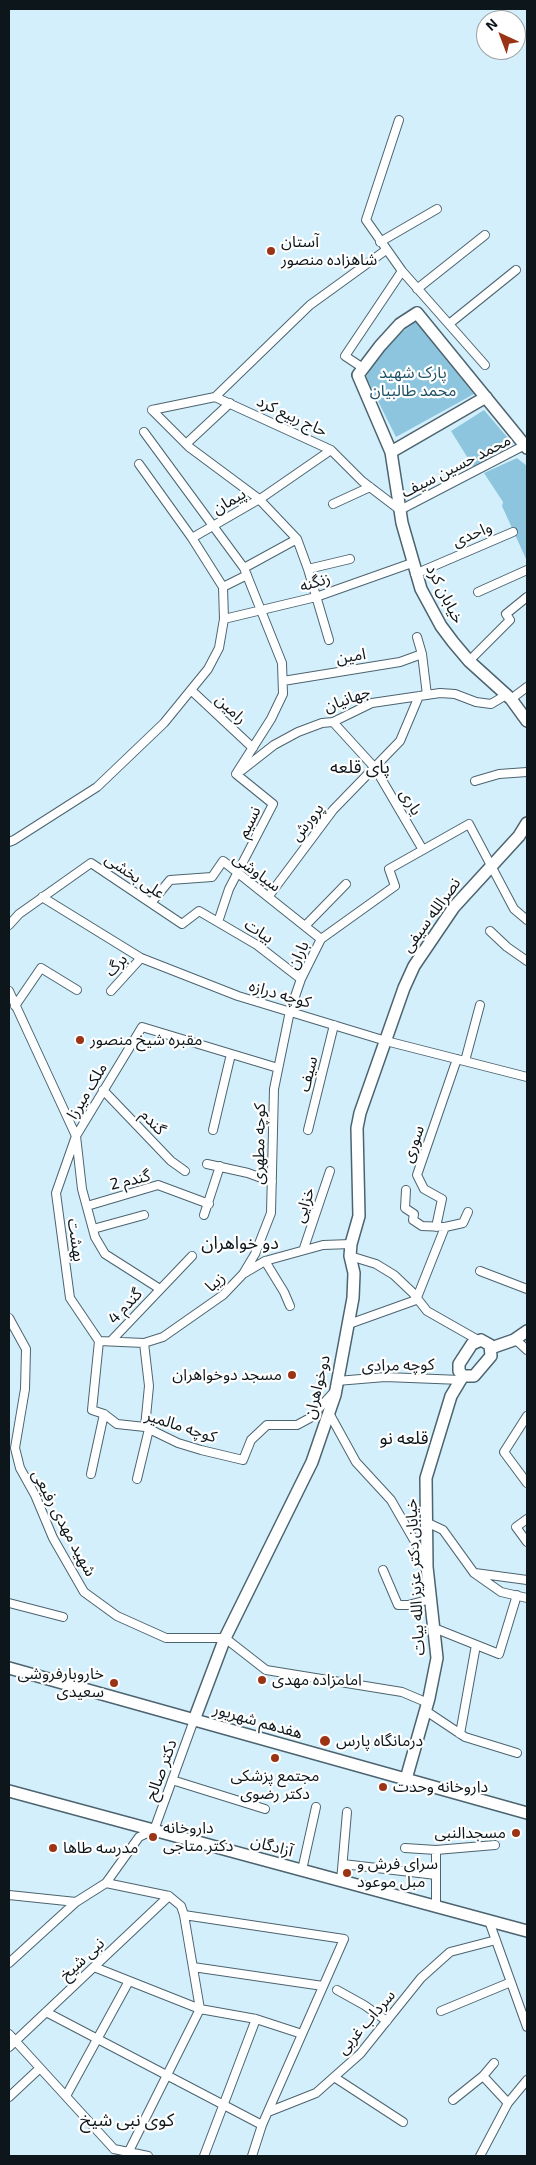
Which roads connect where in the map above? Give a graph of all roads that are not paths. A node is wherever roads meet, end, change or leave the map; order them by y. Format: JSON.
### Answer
{"nodes":[{"id":1,"x":399,"y":120,"type":"dead end"},
{"id":2,"x":436,"y":209,"type":"dead end"},
{"id":3,"x":485,"y":235,"type":"dead end"},
{"id":4,"x":380,"y":242,"type":"junction"},
{"id":5,"x":386,"y":250,"type":"junction"},
{"id":6,"x":516,"y":270,"type":"dead end"},
{"id":7,"x":402,"y":271,"type":"junction"},
{"id":8,"x":417,"y":288,"type":"junction"},
{"id":9,"x":449,"y":324,"type":"junction"},
{"id":10,"x":485,"y":365,"type":"dead end"},
{"id":11,"x":363,"y":368,"type":"junction"},
{"id":12,"x":215,"y":397,"type":"junction"},
{"id":13,"x":486,"y":397,"type":"junction"},
{"id":14,"x":230,"y":403,"type":"junction"},
{"id":15,"x":144,"y":432,"type":"dead end"},
{"id":16,"x":186,"y":444,"type":"junction"},
{"id":17,"x":526,"y":447,"type":"edge"},
{"id":18,"x":331,"y":450,"type":"junction"},
{"id":19,"x":391,"y":452,"type":"junction"},
{"id":20,"x":139,"y":464,"type":"dead end"},
{"id":21,"x":370,"y":488,"type":"junction"},
{"id":22,"x":259,"y":499,"type":"junction"},
{"id":23,"x":333,"y":504,"type":"dead end"},
{"id":24,"x":400,"y":510,"type":"junction"},
{"id":25,"x":212,"y":526,"type":"junction"},
{"id":26,"x":513,"y":532,"type":"dead end"},
{"id":27,"x":192,"y":538,"type":"junction"},
{"id":28,"x":297,"y":540,"type":"junction"},
{"id":29,"x":350,"y":559,"type":"dead end"},
{"id":30,"x":414,"y":568,"type":"junction"},
{"id":31,"x":308,"y":569,"type":"junction"},
{"id":32,"x":527,"y":570,"type":"edge"},
{"id":33,"x":246,"y":572,"type":"junction"},
{"id":34,"x":223,"y":587,"type":"junction"},
{"id":35,"x":478,"y":592,"type":"dead end"},
{"id":36,"x":316,"y":597,"type":"junction"},
{"id":37,"x":527,"y":597,"type":"edge"},
{"id":38,"x":261,"y":611,"type":"junction"},
{"id":39,"x":224,"y":619,"type":"junction"},
{"id":40,"x":417,"y":637,"type":"dead end"},
{"id":41,"x":329,"y":640,"type":"dead end"},
{"id":42,"x":422,"y":654,"type":"junction"},
{"id":43,"x":469,"y":660,"type":"junction"},
{"id":44,"x":283,"y":681,"type":"junction"},
{"id":45,"x":527,"y":687,"type":"edge"},
{"id":46,"x":191,"y":690,"type":"junction"},
{"id":47,"x":423,"y":696,"type":"junction"},
{"id":48,"x":509,"y":697,"type":"junction"},
{"id":49,"x":527,"y":721,"type":"edge"},
{"id":50,"x":333,"y":722,"type":"junction"},
{"id":51,"x":253,"y":748,"type":"junction"},
{"id":52,"x":375,"y":768,"type":"junction"},
{"id":53,"x":527,"y":772,"type":"edge"},
{"id":54,"x":236,"y":774,"type":"junction"},
{"id":55,"x":475,"y":781,"type":"dead end"},
{"id":56,"x":527,"y":823,"type":"edge"},
{"id":57,"x":9,"y":842,"type":"edge"},
{"id":58,"x":423,"y":850,"type":"junction"},
{"id":59,"x":491,"y":866,"type":"junction"},
{"id":60,"x":239,"y":874,"type":"junction"},
{"id":61,"x":346,"y":884,"type":"dead end"},
{"id":62,"x":42,"y":897,"type":"junction"},
{"id":63,"x":268,"y":897,"type":"junction"},
{"id":64,"x":151,"y":903,"type":"junction"},
{"id":65,"x":199,"y":911,"type":"joint"},
{"id":66,"x":527,"y":920,"type":"edge"},
{"id":67,"x":218,"y":922,"type":"junction"},
{"id":68,"x":9,"y":925,"type":"edge"},
{"id":69,"x":305,"y":926,"type":"junction"},
{"id":70,"x":490,"y":931,"type":"dead end"},
{"id":71,"x":321,"y":939,"type":"junction"},
{"id":72,"x":141,"y":958,"type":"junction"},
{"id":73,"x":527,"y":961,"type":"edge"},
{"id":74,"x":301,"y":979,"type":"junction"},
{"id":75,"x":77,"y":990,"type":"dead end"},
{"id":76,"x":9,"y":991,"type":"edge"},
{"id":77,"x":111,"y":991,"type":"dead end"},
{"id":78,"x":480,"y":1005,"type":"dead end"},
{"id":79,"x":14,"y":1006,"type":"junction"},
{"id":80,"x":290,"y":1011,"type":"junction"},
{"id":81,"x":334,"y":1025,"type":"junction"},
{"id":82,"x":386,"y":1041,"type":"junction"},
{"id":83,"x":231,"y":1054,"type":"junction"},
{"id":84,"x":457,"y":1059,"type":"junction"},
{"id":85,"x":465,"y":1061,"type":"junction"},
{"id":86,"x":278,"y":1068,"type":"junction"},
{"id":87,"x":527,"y":1076,"type":"edge"},
{"id":88,"x":103,"y":1090,"type":"junction"},
{"id":89,"x":213,"y":1130,"type":"dead end"},
{"id":90,"x":308,"y":1130,"type":"dead end"},
{"id":91,"x":76,"y":1136,"type":"junction"},
{"id":92,"x":207,"y":1164,"type":"dead end"},
{"id":93,"x":220,"y":1166,"type":"junction"},
{"id":94,"x":185,"y":1171,"type":"dead end"},
{"id":95,"x":330,"y":1171,"type":"dead end"},
{"id":96,"x":272,"y":1182,"type":"junction"},
{"id":97,"x":406,"y":1190,"type":"dead end"},
{"id":98,"x":209,"y":1204,"type":"junction"},
{"id":99,"x":86,"y":1206,"type":"junction"},
{"id":100,"x":468,"y":1212,"type":"dead end"},
{"id":101,"x":144,"y":1215,"type":"dead end"},
{"id":102,"x":204,"y":1215,"type":"dead end"},
{"id":103,"x":445,"y":1227,"type":"junction"},
{"id":104,"x":436,"y":1228,"type":"junction"},
{"id":105,"x":93,"y":1229,"type":"junction"},
{"id":106,"x":304,"y":1248,"type":"junction"},
{"id":107,"x":351,"y":1250,"type":"junction"},
{"id":108,"x":192,"y":1256,"type":"dead end"},
{"id":109,"x":265,"y":1261,"type":"junction"},
{"id":110,"x":480,"y":1271,"type":"dead end"},
{"id":111,"x":243,"y":1274,"type":"junction"},
{"id":112,"x":160,"y":1289,"type":"junction"},
{"id":113,"x":527,"y":1289,"type":"edge"},
{"id":114,"x":416,"y":1300,"type":"junction"},
{"id":115,"x":290,"y":1306,"type":"dead end"},
{"id":116,"x":9,"y":1318,"type":"edge"},
{"id":117,"x":349,"y":1324,"type":"junction"},
{"id":118,"x":527,"y":1331,"type":"edge"},
{"id":119,"x":515,"y":1339,"type":"junction"},
{"id":120,"x":478,"y":1340,"type":"junction"},
{"id":121,"x":99,"y":1341,"type":"junction"},
{"id":122,"x":111,"y":1341,"type":"junction"},
{"id":123,"x":144,"y":1343,"type":"junction"},
{"id":124,"x":491,"y":1348,"type":"junction"},
{"id":125,"x":527,"y":1350,"type":"edge"},
{"id":126,"x":462,"y":1378,"type":"junction"},
{"id":127,"x":336,"y":1386,"type":"junction"},
{"id":128,"x":329,"y":1413,"type":"junction"},
{"id":129,"x":104,"y":1414,"type":"junction"},
{"id":130,"x":527,"y":1416,"type":"edge"},
{"id":131,"x":147,"y":1428,"type":"junction"},
{"id":132,"x":91,"y":1474,"type":"dead end"},
{"id":133,"x":137,"y":1479,"type":"dead end"},
{"id":134,"x":527,"y":1483,"type":"edge"},
{"id":135,"x":527,"y":1518,"type":"edge"},
{"id":136,"x":426,"y":1522,"type":"junction"},
{"id":137,"x":527,"y":1542,"type":"edge"},
{"id":138,"x":427,"y":1561,"type":"junction"},
{"id":139,"x":383,"y":1570,"type":"dead end"},
{"id":140,"x":474,"y":1573,"type":"junction"},
{"id":141,"x":527,"y":1580,"type":"edge"},
{"id":142,"x":517,"y":1596,"type":"junction"},
{"id":143,"x":527,"y":1598,"type":"edge"},
{"id":144,"x":431,"y":1599,"type":"junction"},
{"id":145,"x":9,"y":1603,"type":"edge"},
{"id":146,"x":62,"y":1616,"type":"dead end"},
{"id":147,"x":434,"y":1628,"type":"junction"},
{"id":148,"x":225,"y":1638,"type":"junction"},
{"id":149,"x":476,"y":1645,"type":"junction"},
{"id":150,"x":9,"y":1668,"type":"edge"},
{"id":151,"x":427,"y":1707,"type":"junction"},
{"id":152,"x":194,"y":1720,"type":"junction"},
{"id":153,"x":460,"y":1734,"type":"junction"},
{"id":154,"x":517,"y":1753,"type":"dead end"},
{"id":155,"x":406,"y":1779,"type":"junction"},
{"id":156,"x":172,"y":1780,"type":"junction"},
{"id":157,"x":9,"y":1791,"type":"edge"},
{"id":158,"x":316,"y":1807,"type":"dead end"},
{"id":159,"x":266,"y":1810,"type":"dead end"},
{"id":160,"x":347,"y":1812,"type":"dead end"},
{"id":161,"x":527,"y":1813,"type":"edge"},
{"id":162,"x":154,"y":1830,"type":"junction"},
{"id":163,"x":496,"y":1845,"type":"dead end"},
{"id":164,"x":405,"y":1848,"type":"dead end"},
{"id":165,"x":436,"y":1850,"type":"junction"},
{"id":166,"x":343,"y":1864,"type":"junction"},
{"id":167,"x":302,"y":1870,"type":"junction"},
{"id":168,"x":436,"y":1875,"type":"junction"},
{"id":169,"x":341,"y":1881,"type":"junction"},
{"id":170,"x":106,"y":1883,"type":"junction"},
{"id":171,"x":9,"y":1895,"type":"edge"},
{"id":172,"x":169,"y":1896,"type":"junction"},
{"id":173,"x":76,"y":1902,"type":"junction"},
{"id":174,"x":436,"y":1907,"type":"junction"},
{"id":175,"x":184,"y":1915,"type":"junction"},
{"id":176,"x":490,"y":1921,"type":"junction"},
{"id":177,"x":527,"y":1931,"type":"edge"},
{"id":178,"x":496,"y":1940,"type":"junction"},
{"id":179,"x":9,"y":1963,"type":"edge"},
{"id":180,"x":94,"y":1967,"type":"junction"},
{"id":181,"x":193,"y":1967,"type":"junction"},
{"id":182,"x":129,"y":1981,"type":"junction"},
{"id":183,"x":511,"y":1982,"type":"junction"},
{"id":184,"x":323,"y":1986,"type":"junction"},
{"id":185,"x":337,"y":1990,"type":"dead end"},
{"id":186,"x":200,"y":2009,"type":"junction"},
{"id":187,"x":46,"y":2012,"type":"junction"},
{"id":188,"x":441,"y":2012,"type":"dead end"},
{"id":189,"x":256,"y":2019,"type":"junction"},
{"id":190,"x":386,"y":2021,"type":"junction"},
{"id":191,"x":527,"y":2027,"type":"edge"},
{"id":192,"x":9,"y":2034,"type":"edge"},
{"id":193,"x":302,"y":2034,"type":"junction"},
{"id":194,"x":97,"y":2040,"type":"junction"},
{"id":195,"x":12,"y":2045,"type":"edge"},
{"id":196,"x":494,"y":2063,"type":"dead end"},
{"id":197,"x":40,"y":2068,"type":"junction"},
{"id":198,"x":166,"y":2075,"type":"junction"},
{"id":199,"x":483,"y":2076,"type":"junction"},
{"id":200,"x":334,"y":2077,"type":"junction"},
{"id":201,"x":527,"y":2080,"type":"edge"},
{"id":202,"x":66,"y":2096,"type":"junction"},
{"id":203,"x":9,"y":2097,"type":"edge"},
{"id":204,"x":454,"y":2100,"type":"dead end"},
{"id":205,"x":508,"y":2103,"type":"junction"},
{"id":206,"x":224,"y":2105,"type":"junction"},
{"id":207,"x":268,"y":2112,"type":"junction"},
{"id":208,"x":402,"y":2122,"type":"dead end"},
{"id":209,"x":262,"y":2125,"type":"junction"},
{"id":210,"x":129,"y":2151,"type":"junction"},
{"id":211,"x":113,"y":2152,"type":"edge"},
{"id":212,"x":148,"y":2156,"type":"edge"},
{"id":213,"x":204,"y":2156,"type":"edge"},
{"id":214,"x":252,"y":2156,"type":"edge"},
{"id":215,"x":480,"y":2156,"type":"edge"}],
"edges":[{"from":1,"to":4,"type":"street"},
{"from":2,"to":4,"type":"street"},
{"from":3,"to":8,"type":"street"},
{"from":4,"to":5,"type":"street"},
{"from":5,"to":7,"type":"street"},
{"from":5,"to":12,"type":"street"},
{"from":6,"to":9,"type":"street"},
{"from":7,"to":8,"type":"street"},
{"from":7,"to":11,"type":"street"},
{"from":8,"to":9,"type":"street"},
{"from":9,"to":10,"type":"street"},
{"from":11,"to":13,"type":"street"},
{"from":11,"to":19,"type":"street","name":"خیابان کرد"},
{"from":12,"to":14,"type":"street","name":"حاج ربیع کرد"},
{"from":12,"to":16,"type":"street"},
{"from":13,"to":17,"type":"street"},
{"from":13,"to":19,"type":"street"},
{"from":14,"to":16,"type":"street"},
{"from":14,"to":18,"type":"street","name":"حاج ربیع کرد"},
{"from":15,"to":25,"type":"street"},
{"from":16,"to":22,"type":"street"},
{"from":17,"to":24,"type":"street","name":"محمد حسین سیف"},
{"from":18,"to":21,"type":"street","name":"حاج ربیع کرد"},
{"from":18,"to":22,"type":"street","name":"پیمان"},
{"from":19,"to":24,"type":"street","name":"خیابان کرد"},
{"from":20,"to":27,"type":"street"},
{"from":21,"to":23,"type":"street"},
{"from":21,"to":24,"type":"street","name":"حاج ربیع کرد"},
{"from":22,"to":25,"type":"street","name":"پیمان"},
{"from":22,"to":28,"type":"street"},
{"from":24,"to":30,"type":"street","name":"خیابان کرد"},
{"from":25,"to":27,"type":"street","name":"پیمان"},
{"from":25,"to":33,"type":"street"},
{"from":26,"to":30,"type":"street","name":"واحدی"},
{"from":27,"to":34,"type":"street"},
{"from":28,"to":31,"type":"street"},
{"from":28,"to":33,"type":"street"},
{"from":29,"to":31,"type":"street"},
{"from":30,"to":36,"type":"street","name":"زنگنه"},
{"from":30,"to":43,"type":"street","name":"خیابان کرد"},
{"from":31,"to":36,"type":"street"},
{"from":32,"to":35,"type":"street"},
{"from":33,"to":34,"type":"street"},
{"from":33,"to":38,"type":"street"},
{"from":34,"to":39,"type":"street"},
{"from":36,"to":38,"type":"street","name":"زنگنه"},
{"from":36,"to":41,"type":"street"},
{"from":37,"to":43,"type":"street"},
{"from":38,"to":39,"type":"street","name":"زنگنه"},
{"from":38,"to":44,"type":"street"},
{"from":39,"to":46,"type":"street"},
{"from":40,"to":42,"type":"street"},
{"from":42,"to":44,"type":"street","name":"امین"},
{"from":42,"to":47,"type":"street"},
{"from":43,"to":48,"type":"street","name":"خیابان کرد"},
{"from":44,"to":51,"type":"street"},
{"from":45,"to":48,"type":"street","name":"جهانیان"},
{"from":46,"to":51,"type":"street","name":"رامین"},
{"from":46,"to":57,"type":"street"},
{"from":47,"to":48,"type":"street","name":"جهانیان"},
{"from":47,"to":50,"type":"street","name":"جهانیان"},
{"from":47,"to":52,"type":"street","name":"پرورش"},
{"from":48,"to":49,"type":"street","name":"خیابان کرد"},
{"from":50,"to":52,"type":"street","name":"یاری"},
{"from":50,"to":54,"type":"street","name":"جهانیان"},
{"from":51,"to":54,"type":"street"},
{"from":52,"to":58,"type":"street","name":"یاری"},
{"from":52,"to":63,"type":"street","name":"پرورش"},
{"from":53,"to":55,"type":"street"},
{"from":54,"to":60,"type":"street","name":"نسیم"},
{"from":56,"to":59,"type":"street","name":"نصرالله سیفی"},
{"from":58,"to":59,"type":"street"},
{"from":58,"to":71,"type":"street"},
{"from":59,"to":66,"type":"street"},
{"from":59,"to":82,"type":"street","name":"نصرالله سیفی"},
{"from":60,"to":63,"type":"street","name":"سیاوشی"},
{"from":60,"to":64,"type":"street","name":"سیاوشی"},
{"from":60,"to":67,"type":"street","name":"نسیم"},
{"from":61,"to":69,"type":"street"},
{"from":62,"to":64,"type":"street","name":"علی بخشی"},
{"from":62,"to":68,"type":"street","name":"علی بخشی"},
{"from":62,"to":72,"type":"street","name":"کوچه درازه"},
{"from":63,"to":69,"type":"street","name":"سیاوشی"},
{"from":64,"to":65,"type":"street","name":"علی بخشی"},
{"from":65,"to":67,"type":"street","name":"بیات"},
{"from":67,"to":74,"type":"street","name":"بیات"},
{"from":69,"to":71,"type":"street","name":"سیاوشی"},
{"from":70,"to":73,"type":"street"},
{"from":71,"to":74,"type":"street","name":"باران"},
{"from":72,"to":77,"type":"street","name":"برگ"},
{"from":72,"to":80,"type":"street","name":"کوچه درازه"},
{"from":74,"to":80,"type":"street","name":"باران"},
{"from":75,"to":79,"type":"street"},
{"from":76,"to":79,"type":"street"},
{"from":78,"to":85,"type":"street"},
{"from":79,"to":91,"type":"street"},
{"from":80,"to":81,"type":"street","name":"کوچه درازه"},
{"from":80,"to":86,"type":"street","name":"کوچه مطهری"},
{"from":81,"to":82,"type":"street","name":"کوچه درازه"},
{"from":81,"to":90,"type":"street","name":"سیف"},
{"from":82,"to":84,"type":"street","name":"کوچه درازه"},
{"from":82,"to":107,"type":"street","name":"دوخواهران"},
{"from":83,"to":86,"type":"street","name":"ملک میرزا"},
{"from":83,"to":88,"type":"street","name":"ملک میرزا"},
{"from":83,"to":89,"type":"street"},
{"from":84,"to":85,"type":"street","name":"کوچه درازه"},
{"from":84,"to":104,"type":"street","name":"سوری"},
{"from":85,"to":87,"type":"street","name":"کوچه درازه"},
{"from":86,"to":96,"type":"street","name":"کوچه مطهری"},
{"from":88,"to":91,"type":"street","name":"ملک میرزا"},
{"from":88,"to":94,"type":"street","name":"گندم"},
{"from":91,"to":99,"type":"street"},
{"from":91,"to":121,"type":"street","name":"بهشت"},
{"from":92,"to":93,"type":"street"},
{"from":93,"to":96,"type":"street"},
{"from":93,"to":98,"type":"street"},
{"from":95,"to":106,"type":"street","name":"خزایی"},
{"from":96,"to":111,"type":"street","name":"کوچه مطهری"},
{"from":97,"to":104,"type":"street"},
{"from":98,"to":99,"type":"street","name":"گندم 2"},
{"from":98,"to":102,"type":"street"},
{"from":99,"to":105,"type":"street"},
{"from":100,"to":103,"type":"street"},
{"from":101,"to":105,"type":"street"},
{"from":103,"to":104,"type":"street"},
{"from":103,"to":114,"type":"street"},
{"from":105,"to":112,"type":"street"},
{"from":106,"to":107,"type":"street","name":"زیبا"},
{"from":106,"to":109,"type":"street","name":"زیبا"},
{"from":107,"to":114,"type":"street","name":"زیبا"},
{"from":107,"to":117,"type":"street","name":"دوخواهران"},
{"from":108,"to":112,"type":"street","name":"گندم 4"},
{"from":109,"to":111,"type":"street","name":"زیبا"},
{"from":109,"to":115,"type":"street"},
{"from":110,"to":113,"type":"street"},
{"from":111,"to":123,"type":"street","name":"زیبا"},
{"from":112,"to":122,"type":"street","name":"گندم 4"},
{"from":114,"to":117,"type":"street"},
{"from":114,"to":120,"type":"street","name":"زیبا"},
{"from":116,"to":148,"type":"street","name":"شهید مهدی رفیعی"},
{"from":117,"to":127,"type":"street","name":"دوخواهران"},
{"from":118,"to":119,"type":"street"},
{"from":119,"to":124,"type":"street"},
{"from":119,"to":125,"type":"street"},
{"from":120,"to":124,"type":"street"},
{"from":120,"to":126,"type":"street"},
{"from":121,"to":122,"type":"street","name":"زیبا"},
{"from":121,"to":129,"type":"street","name":"کوچه مالمیر"},
{"from":122,"to":123,"type":"street","name":"زیبا"},
{"from":123,"to":131,"type":"street"},
{"from":124,"to":126,"type":"street"},
{"from":126,"to":127,"type":"street","name":"کوچه مرادی"},
{"from":126,"to":136,"type":"street","name":"خیابان دکتر عزیز الله بیات"},
{"from":127,"to":128,"type":"street","name":"دوخواهران"},
{"from":127,"to":131,"type":"street","name":"کوچه مالمیر"},
{"from":128,"to":138,"type":"street"},
{"from":128,"to":148,"type":"street","name":"دوخواهران"},
{"from":129,"to":131,"type":"street","name":"کوچه مالمیر"},
{"from":129,"to":132,"type":"street"},
{"from":130,"to":134,"type":"street"},
{"from":131,"to":133,"type":"street"},
{"from":135,"to":137,"type":"street"},
{"from":136,"to":138,"type":"street","name":"خیابان دکتر عزیز الله بیات"},
{"from":136,"to":140,"type":"street"},
{"from":138,"to":144,"type":"street","name":"خیابان دکتر عزیز الله بیات"},
{"from":139,"to":144,"type":"street"},
{"from":140,"to":141,"type":"street"},
{"from":140,"to":142,"type":"street"},
{"from":142,"to":143,"type":"street"},
{"from":142,"to":149,"type":"street"},
{"from":144,"to":147,"type":"street","name":"خیابان دکتر عزیز الله بیات"},
{"from":145,"to":146,"type":"street"},
{"from":147,"to":149,"type":"street"},
{"from":147,"to":151,"type":"street","name":"خیابان دکتر عزیز الله بیات"},
{"from":148,"to":151,"type":"street"},
{"from":148,"to":152,"type":"street","name":"دوخواهران"},
{"from":149,"to":153,"type":"street"},
{"from":150,"to":152,"type":"street","name":"هفدهم شهریور"},
{"from":151,"to":153,"type":"street"},
{"from":151,"to":155,"type":"street","name":"خیابان دکتر عزیز الله بیات"},
{"from":152,"to":155,"type":"street","name":"هفدهم شهریور"},
{"from":152,"to":156,"type":"street","name":"دکتر صالح"},
{"from":153,"to":154,"type":"street"},
{"from":155,"to":161,"type":"street","name":"هفدهم شهریور"},
{"from":156,"to":159,"type":"street"},
{"from":156,"to":162,"type":"street","name":"دکتر صالح"},
{"from":157,"to":162,"type":"street","name":"آزادگان"},
{"from":158,"to":167,"type":"street"},
{"from":160,"to":166,"type":"street"},
{"from":162,"to":167,"type":"street","name":"آزادگان"},
{"from":162,"to":170,"type":"street"},
{"from":163,"to":165,"type":"street"},
{"from":164,"to":165,"type":"street"},
{"from":165,"to":168,"type":"street"},
{"from":166,"to":168,"type":"street"},
{"from":166,"to":169,"type":"street"},
{"from":167,"to":169,"type":"street","name":"آزادگان"},
{"from":168,"to":174,"type":"street"},
{"from":169,"to":174,"type":"street","name":"آزادگان"},
{"from":170,"to":172,"type":"street"},
{"from":170,"to":173,"type":"street"},
{"from":171,"to":173,"type":"street"},
{"from":172,"to":175,"type":"street"},
{"from":172,"to":180,"type":"street","name":"نبی شیخ"},
{"from":173,"to":179,"type":"street"},
{"from":174,"to":176,"type":"street","name":"آزادگان"},
{"from":175,"to":181,"type":"street"},
{"from":175,"to":184,"type":"street"},
{"from":176,"to":177,"type":"street","name":"آزادگان"},
{"from":176,"to":178,"type":"street"},
{"from":178,"to":183,"type":"street"},
{"from":178,"to":190,"type":"street","name":"سرداب غربی"},
{"from":180,"to":182,"type":"street"},
{"from":180,"to":187,"type":"street","name":"نبی شیخ"},
{"from":181,"to":184,"type":"street"},
{"from":181,"to":186,"type":"street"},
{"from":182,"to":186,"type":"street"},
{"from":182,"to":194,"type":"street"},
{"from":183,"to":188,"type":"street"},
{"from":183,"to":191,"type":"street"},
{"from":184,"to":193,"type":"street"},
{"from":185,"to":190,"type":"street"},
{"from":186,"to":189,"type":"street"},
{"from":186,"to":198,"type":"street"},
{"from":187,"to":194,"type":"street"},
{"from":187,"to":195,"type":"street","name":"نبی شیخ"},
{"from":189,"to":193,"type":"street"},
{"from":189,"to":206,"type":"street"},
{"from":190,"to":200,"type":"street","name":"سرداب غربی"},
{"from":192,"to":195,"type":"street"},
{"from":193,"to":207,"type":"street"},
{"from":194,"to":198,"type":"street"},
{"from":194,"to":202,"type":"street"},
{"from":195,"to":197,"type":"street"},
{"from":196,"to":199,"type":"street"},
{"from":197,"to":202,"type":"street"},
{"from":197,"to":203,"type":"street"},
{"from":198,"to":206,"type":"street"},
{"from":198,"to":210,"type":"street"},
{"from":199,"to":204,"type":"street"},
{"from":199,"to":205,"type":"street"},
{"from":200,"to":207,"type":"street","name":"سرداب غربی"},
{"from":200,"to":208,"type":"street"},
{"from":201,"to":205,"type":"street"},
{"from":202,"to":211,"type":"street"},
{"from":205,"to":215,"type":"street"},
{"from":206,"to":209,"type":"street"},
{"from":206,"to":213,"type":"street"},
{"from":207,"to":209,"type":"street"},
{"from":209,"to":214,"type":"street"},
{"from":210,"to":211,"type":"street"},
{"from":210,"to":212,"type":"street"}]}
